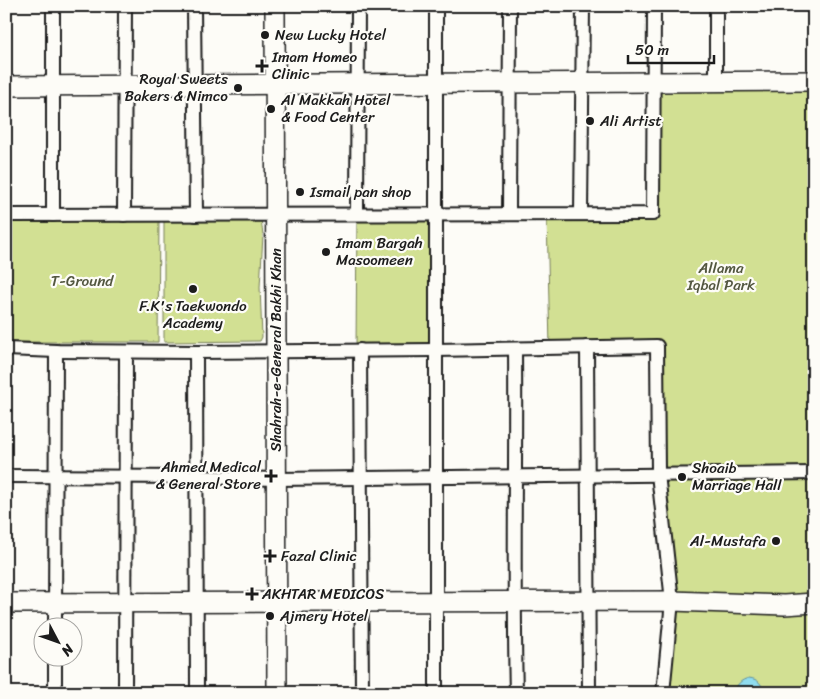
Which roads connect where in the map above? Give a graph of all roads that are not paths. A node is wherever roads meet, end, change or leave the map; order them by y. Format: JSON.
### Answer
{"nodes":[{"id":1,"x":53,"y":6,"type":"edge"},
{"id":2,"x":125,"y":6,"type":"edge"},
{"id":3,"x":194,"y":6,"type":"edge"},
{"id":4,"x":275,"y":6,"type":"edge"},
{"id":5,"x":358,"y":6,"type":"edge"},
{"id":6,"x":436,"y":6,"type":"edge"},
{"id":7,"x":510,"y":6,"type":"edge"},
{"id":8,"x":583,"y":6,"type":"edge"},
{"id":9,"x":654,"y":6,"type":"edge"},
{"id":10,"x":716,"y":6,"type":"edge"},
{"id":11,"x":814,"y":81,"type":"edge"},
{"id":12,"x":582,"y":82,"type":"junction"},
{"id":13,"x":654,"y":82,"type":"junction"},
{"id":14,"x":716,"y":82,"type":"junction"},
{"id":15,"x":436,"y":83,"type":"junction"},
{"id":16,"x":510,"y":83,"type":"junction"},
{"id":17,"x":194,"y":84,"type":"junction"},
{"id":18,"x":275,"y":84,"type":"junction"},
{"id":19,"x":357,"y":84,"type":"junction"},
{"id":20,"x":53,"y":85,"type":"junction"},
{"id":21,"x":124,"y":85,"type":"junction"},
{"id":22,"x":6,"y":86,"type":"edge"},
{"id":23,"x":196,"y":214,"type":"junction"},
{"id":24,"x":357,"y":214,"type":"junction"},
{"id":25,"x":436,"y":214,"type":"junction"},
{"id":26,"x":509,"y":214,"type":"junction"},
{"id":27,"x":580,"y":214,"type":"junction"},
{"id":28,"x":6,"y":215,"type":"edge"},
{"id":29,"x":54,"y":215,"type":"junction"},
{"id":30,"x":124,"y":215,"type":"junction"},
{"id":31,"x":276,"y":215,"type":"junction"},
{"id":32,"x":588,"y":347,"type":"junction"},
{"id":33,"x":6,"y":349,"type":"edge"},
{"id":34,"x":515,"y":349,"type":"junction"},
{"id":35,"x":276,"y":350,"type":"junction"},
{"id":36,"x":360,"y":350,"type":"junction"},
{"id":37,"x":436,"y":350,"type":"junction"},
{"id":38,"x":56,"y":351,"type":"junction"},
{"id":39,"x":126,"y":352,"type":"junction"},
{"id":40,"x":196,"y":352,"type":"junction"},
{"id":41,"x":814,"y":473,"type":"edge"},
{"id":42,"x":658,"y":474,"type":"junction"},
{"id":43,"x":56,"y":475,"type":"junction"},
{"id":44,"x":587,"y":475,"type":"junction"},
{"id":45,"x":6,"y":476,"type":"edge"},
{"id":46,"x":125,"y":476,"type":"junction"},
{"id":47,"x":196,"y":476,"type":"junction"},
{"id":48,"x":516,"y":476,"type":"junction"},
{"id":49,"x":436,"y":477,"type":"junction"},
{"id":50,"x":361,"y":478,"type":"junction"},
{"id":51,"x":276,"y":479,"type":"junction"},
{"id":52,"x":672,"y":601,"type":"junction"},
{"id":53,"x":588,"y":602,"type":"junction"},
{"id":54,"x":55,"y":603,"type":"junction"},
{"id":55,"x":125,"y":603,"type":"junction"},
{"id":56,"x":196,"y":603,"type":"junction"},
{"id":57,"x":362,"y":603,"type":"junction"},
{"id":58,"x":436,"y":603,"type":"junction"},
{"id":59,"x":514,"y":603,"type":"junction"},
{"id":60,"x":814,"y":603,"type":"edge"},
{"id":61,"x":6,"y":604,"type":"edge"},
{"id":62,"x":277,"y":604,"type":"junction"},
{"id":63,"x":55,"y":616,"type":"edge"},
{"id":64,"x":55,"y":666,"type":"edge"},
{"id":65,"x":55,"y":693,"type":"edge"},
{"id":66,"x":125,"y":693,"type":"edge"},
{"id":67,"x":197,"y":693,"type":"edge"},
{"id":68,"x":277,"y":693,"type":"edge"},
{"id":69,"x":362,"y":693,"type":"edge"},
{"id":70,"x":436,"y":693,"type":"edge"},
{"id":71,"x":516,"y":693,"type":"edge"},
{"id":72,"x":588,"y":693,"type":"edge"},
{"id":73,"x":663,"y":693,"type":"edge"}],
"edges":[{"from":1,"to":20,"type":"street"},
{"from":2,"to":21,"type":"street"},
{"from":3,"to":17,"type":"street"},
{"from":4,"to":18,"type":"street","name":"Shahrah-e-General Bakhi Khan"},
{"from":5,"to":19,"type":"street"},
{"from":6,"to":15,"type":"street"},
{"from":7,"to":16,"type":"street"},
{"from":8,"to":12,"type":"street"},
{"from":9,"to":13,"type":"street"},
{"from":10,"to":14,"type":"street"},
{"from":11,"to":14,"type":"street"},
{"from":12,"to":13,"type":"street"},
{"from":12,"to":16,"type":"street"},
{"from":12,"to":27,"type":"street"},
{"from":13,"to":14,"type":"street"},
{"from":13,"to":27,"type":"street"},
{"from":15,"to":16,"type":"street"},
{"from":15,"to":19,"type":"street"},
{"from":15,"to":25,"type":"street"},
{"from":16,"to":26,"type":"street"},
{"from":17,"to":18,"type":"street"},
{"from":17,"to":21,"type":"street"},
{"from":17,"to":23,"type":"street"},
{"from":18,"to":19,"type":"street"},
{"from":18,"to":31,"type":"street","name":"Shahrah-e-General Bakhi Khan"},
{"from":19,"to":24,"type":"street"},
{"from":20,"to":21,"type":"street"},
{"from":20,"to":22,"type":"street"},
{"from":20,"to":29,"type":"street"},
{"from":21,"to":30,"type":"street"},
{"from":23,"to":30,"type":"street"},
{"from":23,"to":31,"type":"street"},
{"from":24,"to":25,"type":"street"},
{"from":24,"to":31,"type":"street"},
{"from":25,"to":26,"type":"street"},
{"from":25,"to":37,"type":"street"},
{"from":26,"to":27,"type":"street"},
{"from":28,"to":29,"type":"street"},
{"from":29,"to":30,"type":"street"},
{"from":31,"to":35,"type":"street","name":"Shahrah-e-General Bakhi Khan"},
{"from":32,"to":34,"type":"street"},
{"from":32,"to":42,"type":"street"},
{"from":32,"to":44,"type":"street"},
{"from":33,"to":38,"type":"street"},
{"from":34,"to":37,"type":"street"},
{"from":34,"to":48,"type":"street"},
{"from":35,"to":36,"type":"street"},
{"from":35,"to":40,"type":"street"},
{"from":35,"to":51,"type":"street","name":"Shahrah-e-General Bakhi Khan"},
{"from":36,"to":37,"type":"street"},
{"from":36,"to":50,"type":"street"},
{"from":37,"to":49,"type":"street"},
{"from":38,"to":39,"type":"street"},
{"from":38,"to":43,"type":"street"},
{"from":39,"to":40,"type":"street"},
{"from":39,"to":46,"type":"street"},
{"from":40,"to":47,"type":"street"},
{"from":41,"to":42,"type":"street"},
{"from":42,"to":44,"type":"street"},
{"from":42,"to":52,"type":"street"},
{"from":43,"to":45,"type":"street"},
{"from":43,"to":46,"type":"street"},
{"from":43,"to":54,"type":"street"},
{"from":44,"to":48,"type":"street"},
{"from":44,"to":53,"type":"street"},
{"from":46,"to":47,"type":"street"},
{"from":46,"to":55,"type":"street"},
{"from":47,"to":51,"type":"street"},
{"from":47,"to":56,"type":"street"},
{"from":48,"to":49,"type":"street"},
{"from":48,"to":59,"type":"street"},
{"from":49,"to":50,"type":"street"},
{"from":49,"to":58,"type":"street"},
{"from":50,"to":51,"type":"street"},
{"from":50,"to":57,"type":"street"},
{"from":51,"to":62,"type":"street","name":"Shahrah-e-General Bakhi Khan"},
{"from":52,"to":53,"type":"street"},
{"from":52,"to":60,"type":"street"},
{"from":52,"to":73,"type":"street"},
{"from":53,"to":59,"type":"street"},
{"from":53,"to":72,"type":"street"},
{"from":54,"to":55,"type":"street"},
{"from":54,"to":61,"type":"street"},
{"from":54,"to":63,"type":"street"},
{"from":55,"to":56,"type":"street"},
{"from":55,"to":66,"type":"street"},
{"from":56,"to":62,"type":"street"},
{"from":56,"to":67,"type":"street"},
{"from":57,"to":58,"type":"street"},
{"from":57,"to":62,"type":"street"},
{"from":57,"to":69,"type":"street"},
{"from":58,"to":59,"type":"street"},
{"from":58,"to":70,"type":"street"},
{"from":59,"to":71,"type":"street"},
{"from":62,"to":68,"type":"street","name":"Shahrah-e-General Bakhi Khan"},
{"from":64,"to":65,"type":"street"}]}
